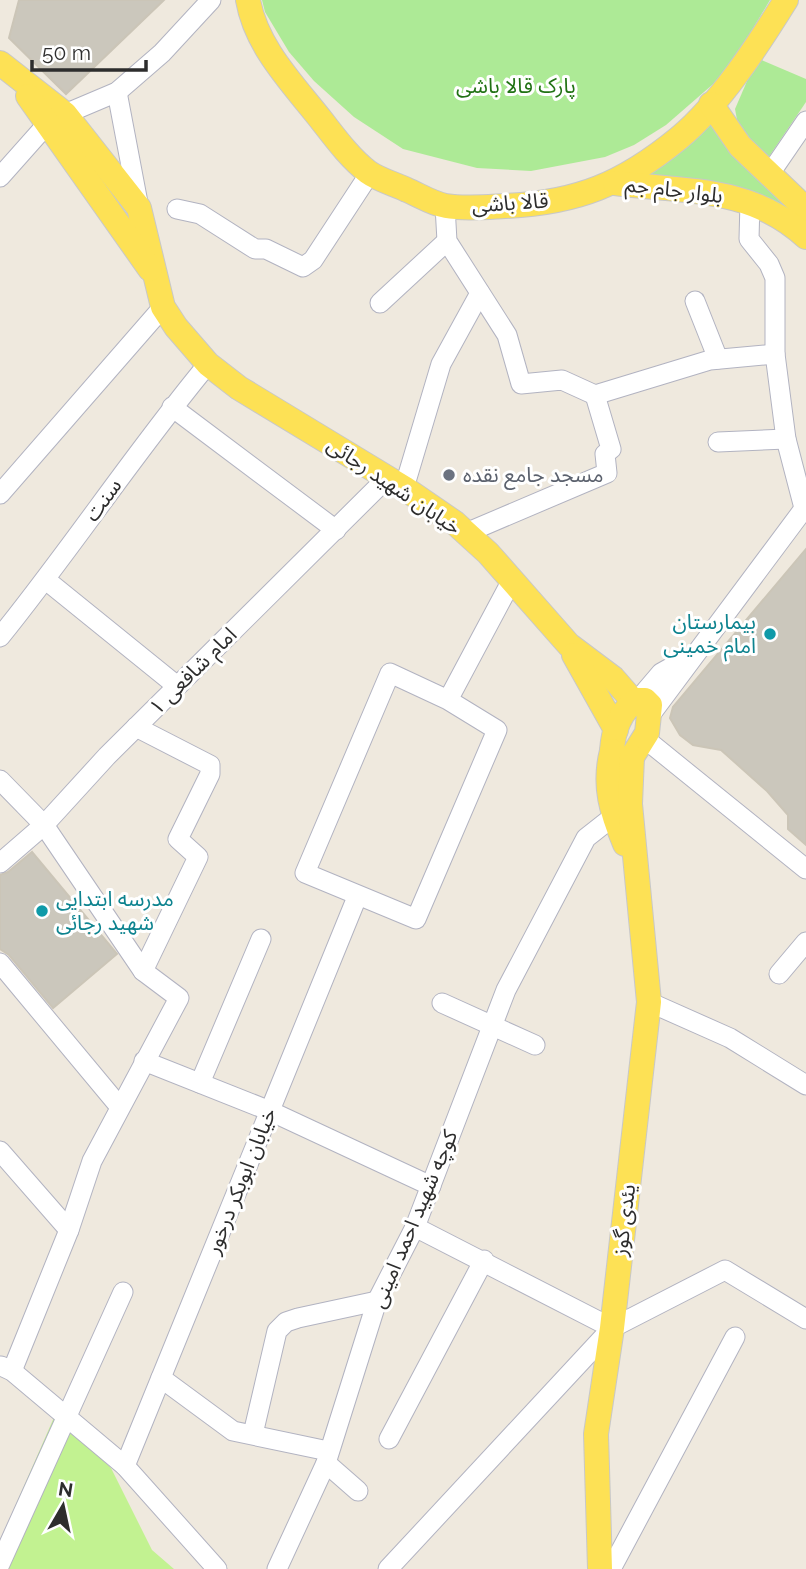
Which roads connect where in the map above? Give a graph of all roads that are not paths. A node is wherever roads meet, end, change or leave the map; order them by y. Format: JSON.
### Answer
{"nodes":[{"id":1,"x":211,"y":0,"type":"edge"},
{"id":2,"x":248,"y":0,"type":"edge"},
{"id":3,"x":786,"y":0,"type":"edge"},
{"id":4,"x":6,"y":68,"type":"edge"},
{"id":5,"x":117,"y":92,"type":"junction"},
{"id":6,"x":710,"y":104,"type":"junction"},
{"id":7,"x":57,"y":119,"type":"junction"},
{"id":8,"x":806,"y":121,"type":"edge"},
{"id":9,"x":370,"y":173,"type":"junction"},
{"id":10,"x":769,"y":175,"type":"junction"},
{"id":11,"x":0,"y":177,"type":"edge"},
{"id":12,"x":615,"y":183,"type":"junction"},
{"id":13,"x":750,"y":202,"type":"junction"},
{"id":14,"x":445,"y":206,"type":"junction"},
{"id":15,"x":139,"y":208,"type":"junction"},
{"id":16,"x":177,"y":208,"type":"dead end"},
{"id":17,"x":806,"y":209,"type":"edge"},
{"id":18,"x":115,"y":221,"type":"junction"},
{"id":19,"x":806,"y":237,"type":"edge"},
{"id":20,"x":447,"y":241,"type":"junction"},
{"id":21,"x":157,"y":278,"type":"junction"},
{"id":22,"x":480,"y":293,"type":"junction"},
{"id":23,"x":695,"y":301,"type":"dead end"},
{"id":24,"x":380,"y":303,"type":"dead end"},
{"id":25,"x":163,"y":307,"type":"junction"},
{"id":26,"x":775,"y":354,"type":"junction"},
{"id":27,"x":718,"y":359,"type":"junction"},
{"id":28,"x":208,"y":364,"type":"junction"},
{"id":29,"x":595,"y":395,"type":"junction"},
{"id":30,"x":172,"y":407,"type":"junction"},
{"id":31,"x":786,"y":439,"type":"junction"},
{"id":32,"x":718,"y":442,"type":"dead end"},
{"id":33,"x":395,"y":483,"type":"junction"},
{"id":34,"x":0,"y":494,"type":"edge"},
{"id":35,"x":805,"y":507,"type":"edge"},
{"id":36,"x":336,"y":530,"type":"junction"},
{"id":37,"x":466,"y":533,"type":"junction"},
{"id":38,"x":46,"y":580,"type":"junction"},
{"id":39,"x":512,"y":580,"type":"junction"},
{"id":40,"x":0,"y":636,"type":"edge"},
{"id":41,"x":177,"y":687,"type":"junction"},
{"id":42,"x":448,"y":699,"type":"junction"},
{"id":43,"x":136,"y":727,"type":"junction"},
{"id":44,"x":633,"y":728,"type":"junction"},
{"id":45,"x":0,"y":780,"type":"edge"},
{"id":46,"x":614,"y":817,"type":"junction"},
{"id":47,"x":44,"y":825,"type":"junction"},
{"id":48,"x":0,"y":863,"type":"edge"},
{"id":49,"x":806,"y":869,"type":"edge"},
{"id":50,"x":637,"y":871,"type":"junction"},
{"id":51,"x":357,"y":897,"type":"junction"},
{"id":52,"x":261,"y":939,"type":"dead end"},
{"id":53,"x":806,"y":942,"type":"edge"},
{"id":54,"x":0,"y":963,"type":"edge"},
{"id":55,"x":143,"y":971,"type":"junction"},
{"id":56,"x":779,"y":974,"type":"dead end"},
{"id":57,"x":649,"y":1002,"type":"junction"},
{"id":58,"x":442,"y":1003,"type":"dead end"},
{"id":59,"x":493,"y":1027,"type":"junction"},
{"id":60,"x":535,"y":1045,"type":"dead end"},
{"id":61,"x":144,"y":1061,"type":"junction"},
{"id":62,"x":200,"y":1083,"type":"junction"},
{"id":63,"x":806,"y":1085,"type":"edge"},
{"id":64,"x":119,"y":1106,"type":"junction"},
{"id":65,"x":270,"y":1111,"type":"junction"},
{"id":66,"x":0,"y":1151,"type":"edge"},
{"id":67,"x":431,"y":1186,"type":"junction"},
{"id":68,"x":415,"y":1227,"type":"junction"},
{"id":69,"x":69,"y":1230,"type":"junction"},
{"id":70,"x":484,"y":1260,"type":"junction"},
{"id":71,"x":123,"y":1292,"type":"dead end"},
{"id":72,"x":377,"y":1301,"type":"junction"},
{"id":73,"x":806,"y":1319,"type":"edge"},
{"id":74,"x":611,"y":1328,"type":"junction"},
{"id":75,"x":735,"y":1337,"type":"dead end"},
{"id":76,"x":6,"y":1368,"type":"edge"},
{"id":77,"x":161,"y":1378,"type":"junction"},
{"id":78,"x":64,"y":1417,"type":"junction"},
{"id":79,"x":253,"y":1434,"type":"junction"},
{"id":80,"x":389,"y":1438,"type":"dead end"},
{"id":81,"x":327,"y":1457,"type":"junction"},
{"id":82,"x":125,"y":1466,"type":"junction"},
{"id":83,"x":358,"y":1490,"type":"dead end"},
{"id":84,"x":0,"y":1564,"type":"edge"},
{"id":85,"x":218,"y":1569,"type":"edge"},
{"id":86,"x":277,"y":1569,"type":"edge"},
{"id":87,"x":388,"y":1569,"type":"edge"},
{"id":88,"x":600,"y":1569,"type":"edge"},
{"id":89,"x":611,"y":1569,"type":"edge"}],
"edges":[{"from":1,"to":5,"type":"street"},
{"from":2,"to":9,"type":"main road","name":"قالا باشی"},
{"from":3,"to":6,"type":"main road","name":"قالا باشی"},
{"from":4,"to":7,"type":"main road"},
{"from":5,"to":7,"type":"street"},
{"from":5,"to":15,"type":"street"},
{"from":6,"to":10,"type":"main road"},
{"from":6,"to":12,"type":"main road","name":"قالا باشی"},
{"from":7,"to":11,"type":"street"},
{"from":7,"to":15,"type":"main road","name":"خیابان شهید رجائی"},
{"from":7,"to":18,"type":"main road","name":"خیابان شهید رجائی"},
{"from":8,"to":10,"type":"street"},
{"from":9,"to":14,"type":"main road","name":"قالا باشی"},
{"from":9,"to":16,"type":"street"},
{"from":10,"to":17,"type":"main road"},
{"from":12,"to":13,"type":"main road","name":"بلوار جام جم"},
{"from":12,"to":14,"type":"main road","name":"قالا باشی"},
{"from":13,"to":19,"type":"main road","name":"بلوار جام جم"},
{"from":13,"to":26,"type":"street"},
{"from":14,"to":20,"type":"street"},
{"from":15,"to":18,"type":"main road"},
{"from":15,"to":21,"type":"main road","name":"خیابان شهید رجائی"},
{"from":18,"to":21,"type":"main road","name":"خیابان شهید رجائی"},
{"from":20,"to":22,"type":"street"},
{"from":20,"to":24,"type":"street"},
{"from":21,"to":25,"type":"main road","name":"خیابان شهید رجائی"},
{"from":22,"to":29,"type":"street"},
{"from":22,"to":33,"type":"street"},
{"from":23,"to":27,"type":"street"},
{"from":25,"to":28,"type":"main road","name":"خیابان شهید رجائی"},
{"from":25,"to":34,"type":"street"},
{"from":26,"to":27,"type":"street"},
{"from":26,"to":31,"type":"street"},
{"from":27,"to":29,"type":"street"},
{"from":28,"to":30,"type":"street","name":"سنت"},
{"from":28,"to":33,"type":"main road","name":"خیابان شهید رجائی"},
{"from":29,"to":37,"type":"street"},
{"from":30,"to":36,"type":"street"},
{"from":30,"to":38,"type":"street","name":"سنت"},
{"from":31,"to":32,"type":"street"},
{"from":31,"to":35,"type":"street"},
{"from":33,"to":36,"type":"street","name":"امام شافعی ۱"},
{"from":33,"to":37,"type":"main road","name":"خیابان شهید رجائی"},
{"from":35,"to":44,"type":"street"},
{"from":36,"to":41,"type":"street","name":"امام شافعی ۱"},
{"from":37,"to":39,"type":"main road","name":"خیابان شهید رجائی"},
{"from":38,"to":40,"type":"street","name":"سنت"},
{"from":38,"to":41,"type":"street"},
{"from":39,"to":42,"type":"street"},
{"from":39,"to":44,"type":"main road","name":"خیابان شهید رجائی"},
{"from":41,"to":43,"type":"street","name":"امام شافعی ۱"},
{"from":42,"to":51,"type":"street"},
{"from":42,"to":51,"type":"street"},
{"from":43,"to":47,"type":"street","name":"امام شافعی ۱"},
{"from":43,"to":55,"type":"street"},
{"from":44,"to":46,"type":"main road"},
{"from":44,"to":49,"type":"street"},
{"from":44,"to":50,"type":"main road","name":"یئدی گوز"},
{"from":45,"to":47,"type":"street"},
{"from":46,"to":50,"type":"main road"},
{"from":46,"to":59,"type":"street","name":"کوچه شهید احمد امینی"},
{"from":47,"to":48,"type":"street","name":"امام شافعی ۱"},
{"from":47,"to":55,"type":"street"},
{"from":50,"to":57,"type":"main road","name":"یئدی گوز"},
{"from":51,"to":65,"type":"street","name":"خیابان ابوبکر درخور"},
{"from":52,"to":62,"type":"street"},
{"from":53,"to":56,"type":"street"},
{"from":54,"to":64,"type":"street"},
{"from":55,"to":61,"type":"street"},
{"from":57,"to":63,"type":"street"},
{"from":57,"to":74,"type":"main road","name":"یئدی گوز"},
{"from":58,"to":59,"type":"street"},
{"from":59,"to":60,"type":"street"},
{"from":59,"to":67,"type":"street","name":"کوچه شهید احمد امینی"},
{"from":61,"to":62,"type":"street"},
{"from":61,"to":64,"type":"street"},
{"from":62,"to":65,"type":"street"},
{"from":64,"to":69,"type":"street"},
{"from":65,"to":67,"type":"street"},
{"from":65,"to":77,"type":"street","name":"خیابان ابوبکر درخور"},
{"from":66,"to":69,"type":"street"},
{"from":67,"to":68,"type":"street","name":"کوچه شهید احمد امینی"},
{"from":68,"to":70,"type":"street"},
{"from":68,"to":72,"type":"street","name":"کوچه شهید احمد امینی"},
{"from":69,"to":76,"type":"street"},
{"from":70,"to":74,"type":"street"},
{"from":70,"to":80,"type":"street"},
{"from":71,"to":78,"type":"street"},
{"from":72,"to":79,"type":"street"},
{"from":72,"to":81,"type":"street","name":"کوچه شهید احمد امینی"},
{"from":73,"to":74,"type":"street"},
{"from":74,"to":87,"type":"street"},
{"from":74,"to":88,"type":"main road","name":"یئدی گوز"},
{"from":75,"to":89,"type":"street"},
{"from":76,"to":78,"type":"street"},
{"from":77,"to":79,"type":"street"},
{"from":77,"to":82,"type":"street","name":"خیابان ابوبکر درخور"},
{"from":78,"to":82,"type":"street"},
{"from":78,"to":84,"type":"street"},
{"from":79,"to":81,"type":"street"},
{"from":81,"to":83,"type":"street"},
{"from":81,"to":86,"type":"street","name":"کوچه شهید احمد امینی"},
{"from":82,"to":85,"type":"street"}]}
